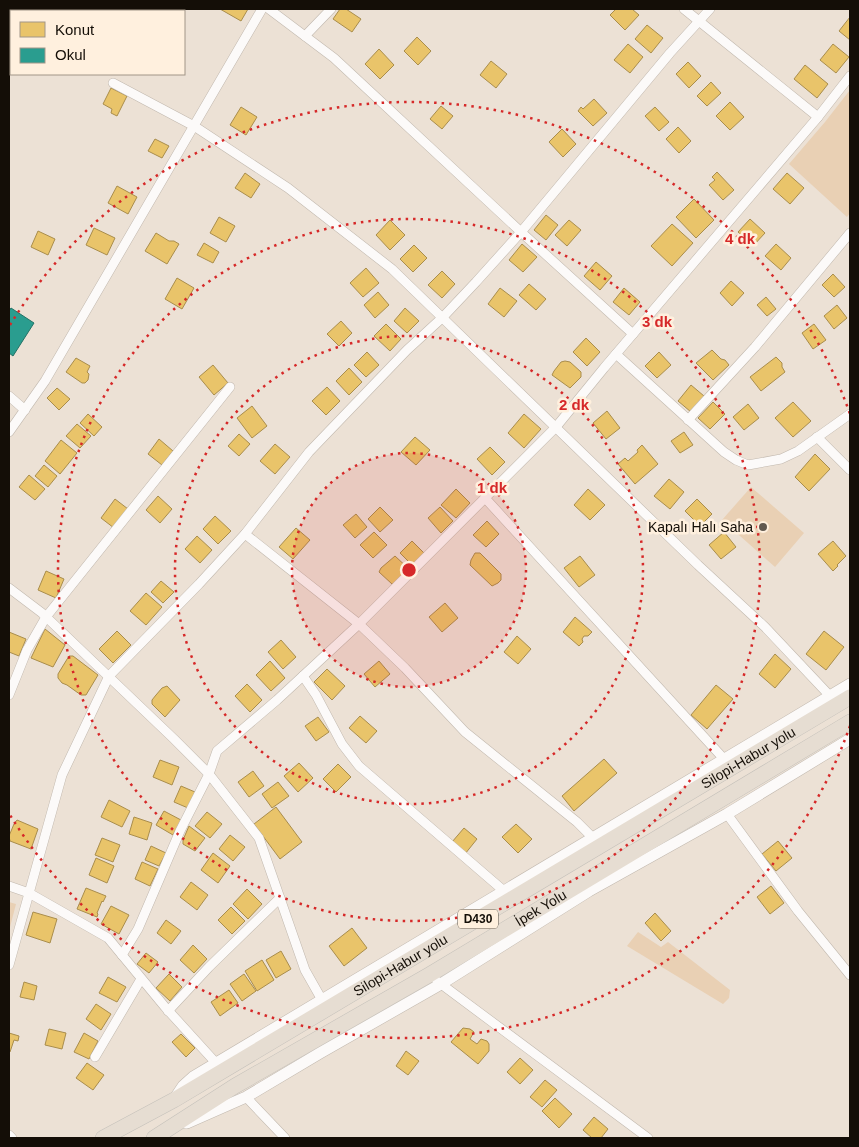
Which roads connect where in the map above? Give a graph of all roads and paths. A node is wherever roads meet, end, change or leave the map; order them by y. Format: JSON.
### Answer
{"nodes":[{"id":1,"x":262,"y":9,"type":"edge"},
{"id":2,"x":269,"y":9,"type":"edge"},
{"id":3,"x":331,"y":9,"type":"edge"},
{"id":4,"x":684,"y":9,"type":"edge"},
{"id":5,"x":710,"y":9,"type":"edge"},
{"id":6,"x":699,"y":22,"type":"junction"},
{"id":7,"x":305,"y":36,"type":"junction"},
{"id":8,"x":850,"y":76,"type":"edge"},
{"id":9,"x":113,"y":83,"type":"dead end"},
{"id":10,"x":818,"y":117,"type":"junction"},
{"id":11,"x":194,"y":126,"type":"junction"},
{"id":12,"x":521,"y":232,"type":"junction"},
{"id":13,"x":850,"y":233,"type":"edge"},
{"id":14,"x":442,"y":317,"type":"junction"},
{"id":15,"x":633,"y":334,"type":"junction"},
{"id":16,"x":616,"y":354,"type":"junction"},
{"id":17,"x":230,"y":387,"type":"dead end"},
{"id":18,"x":9,"y":396,"type":"edge"},
{"id":19,"x":24,"y":410,"type":"junction"},
{"id":20,"x":850,"y":414,"type":"edge"},
{"id":21,"x":688,"y":420,"type":"junction"},
{"id":22,"x":556,"y":426,"type":"junction"},
{"id":23,"x":9,"y":432,"type":"edge"},
{"id":24,"x":817,"y":437,"type":"junction"},
{"id":25,"x":850,"y":470,"type":"edge"},
{"id":26,"x":485,"y":498,"type":"junction"},
{"id":27,"x":245,"y":534,"type":"junction"},
{"id":28,"x":9,"y":588,"type":"edge"},
{"id":29,"x":46,"y":617,"type":"junction"},
{"id":30,"x":360,"y":624,"type":"junction"},
{"id":31,"x":109,"y":676,"type":"junction"},
{"id":32,"x":303,"y":676,"type":"junction"},
{"id":33,"x":850,"y":684,"type":"edge"},
{"id":34,"x":9,"y":695,"type":"edge"},
{"id":35,"x":830,"y":696,"type":"junction"},
{"id":36,"x":850,"y":697,"type":"edge"},
{"id":37,"x":850,"y":722,"type":"edge"},
{"id":38,"x":850,"y":739,"type":"edge"},
{"id":39,"x":724,"y":759,"type":"junction"},
{"id":40,"x":209,"y":774,"type":"junction"},
{"id":41,"x":726,"y":814,"type":"junction"},
{"id":42,"x":593,"y":838,"type":"junction"},
{"id":43,"x":9,"y":886,"type":"edge"},
{"id":44,"x":504,"y":891,"type":"junction"},
{"id":45,"x":29,"y":893,"type":"junction"},
{"id":46,"x":280,"y":898,"type":"junction"},
{"id":47,"x":122,"y":955,"type":"junction"},
{"id":48,"x":9,"y":965,"type":"edge"},
{"id":49,"x":850,"y":975,"type":"edge"},
{"id":50,"x":141,"y":979,"type":"junction"},
{"id":51,"x":435,"y":980,"type":"junction"},
{"id":52,"x":322,"y":1000,"type":"junction"},
{"id":53,"x":168,"y":1011,"type":"junction"},
{"id":54,"x":95,"y":1057,"type":"dead end"},
{"id":55,"x":216,"y":1063,"type":"junction"},
{"id":56,"x":246,"y":1097,"type":"junction"},
{"id":57,"x":174,"y":1100,"type":"junction"},
{"id":58,"x":9,"y":1134,"type":"edge"},
{"id":59,"x":156,"y":1137,"type":"edge"},
{"id":60,"x":12,"y":1138,"type":"edge"},
{"id":61,"x":103,"y":1138,"type":"edge"},
{"id":62,"x":285,"y":1138,"type":"edge"},
{"id":63,"x":648,"y":1138,"type":"edge"}],
"edges":[{"from":1,"to":11,"type":"street"},
{"from":2,"to":7,"type":"street"},
{"from":3,"to":7,"type":"street"},
{"from":4,"to":6,"type":"street"},
{"from":5,"to":6,"type":"street"},
{"from":6,"to":10,"type":"street"},
{"from":6,"to":12,"type":"street"},
{"from":7,"to":12,"type":"street"},
{"from":8,"to":10,"type":"street"},
{"from":9,"to":11,"type":"street"},
{"from":10,"to":15,"type":"street"},
{"from":11,"to":14,"type":"street"},
{"from":11,"to":19,"type":"street"},
{"from":12,"to":14,"type":"street"},
{"from":12,"to":15,"type":"street"},
{"from":13,"to":21,"type":"street"},
{"from":14,"to":22,"type":"street"},
{"from":14,"to":27,"type":"street"},
{"from":15,"to":16,"type":"street"},
{"from":16,"to":21,"type":"street"},
{"from":16,"to":22,"type":"street"},
{"from":17,"to":29,"type":"street"},
{"from":18,"to":19,"type":"street"},
{"from":19,"to":23,"type":"street"},
{"from":20,"to":24,"type":"street"},
{"from":21,"to":24,"type":"street"},
{"from":22,"to":26,"type":"street"},
{"from":22,"to":35,"type":"street"},
{"from":24,"to":25,"type":"street"},
{"from":26,"to":30,"type":"street"},
{"from":26,"to":39,"type":"street"},
{"from":27,"to":30,"type":"street"},
{"from":27,"to":31,"type":"street"},
{"from":28,"to":29,"type":"street"},
{"from":29,"to":31,"type":"street"},
{"from":29,"to":34,"type":"street"},
{"from":30,"to":32,"type":"street"},
{"from":30,"to":42,"type":"street"},
{"from":31,"to":40,"type":"street"},
{"from":31,"to":45,"type":"street"},
{"from":32,"to":40,"type":"street"},
{"from":32,"to":44,"type":"street"},
{"from":33,"to":35,"type":"street"},
{"from":35,"to":39,"type":"street"},
{"from":36,"to":57,"type":"highway","name":"Silopi-Habur yolu","number":"D430"},
{"from":37,"to":51,"type":"highway","name":"İpek Yolu","number":"D430"},
{"from":38,"to":41,"type":"street"},
{"from":39,"to":42,"type":"street"},
{"from":40,"to":46,"type":"street"},
{"from":40,"to":47,"type":"street"},
{"from":41,"to":49,"type":"street"},
{"from":41,"to":51,"type":"street"},
{"from":42,"to":44,"type":"street"},
{"from":43,"to":45,"type":"street"},
{"from":44,"to":52,"type":"street"},
{"from":45,"to":47,"type":"street"},
{"from":45,"to":48,"type":"street"},
{"from":46,"to":52,"type":"street"},
{"from":46,"to":53,"type":"street"},
{"from":47,"to":50,"type":"street"},
{"from":50,"to":53,"type":"street"},
{"from":50,"to":54,"type":"street"},
{"from":51,"to":56,"type":"street"},
{"from":51,"to":59,"type":"highway","name":"İpek Yolu","number":"D430"},
{"from":51,"to":63,"type":"street"},
{"from":52,"to":55,"type":"street"},
{"from":53,"to":55,"type":"street"},
{"from":55,"to":57,"type":"street"},
{"from":56,"to":59,"type":"street"},
{"from":56,"to":62,"type":"street"},
{"from":57,"to":61,"type":"highway","name":"Silopi-Habur yolu","number":"D430"},
{"from":58,"to":60,"type":"street"}]}
